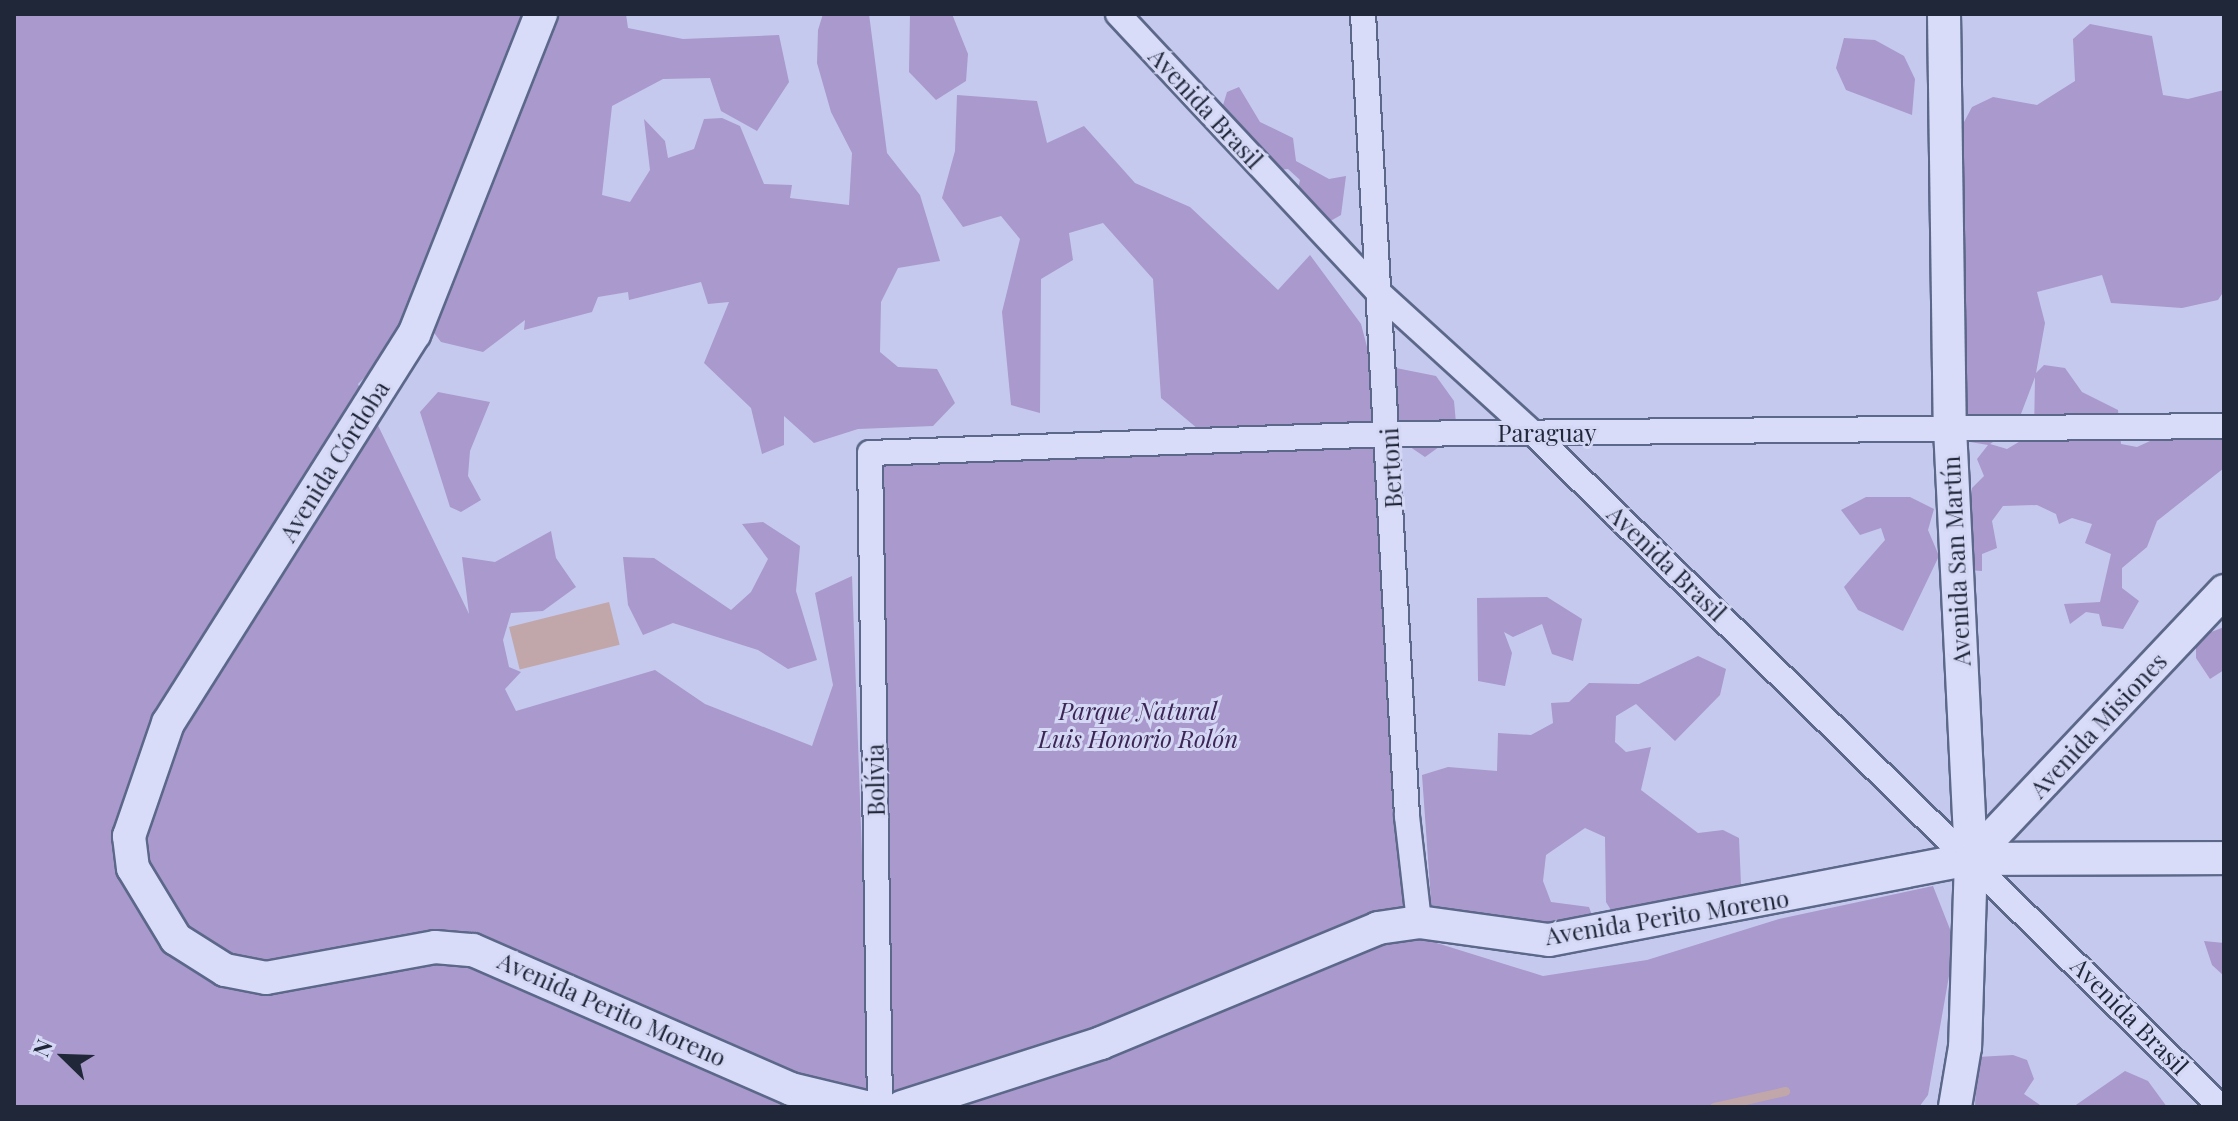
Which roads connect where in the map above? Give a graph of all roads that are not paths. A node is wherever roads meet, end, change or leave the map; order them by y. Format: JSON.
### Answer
{"nodes":[{"id":1,"x":541,"y":14,"type":"edge"},
{"id":2,"x":1118,"y":14,"type":"edge"},
{"id":3,"x":1363,"y":14,"type":"edge"},
{"id":4,"x":1944,"y":14,"type":"edge"},
{"id":5,"x":1378,"y":292,"type":"junction"},
{"id":6,"x":2224,"y":426,"type":"edge"},
{"id":7,"x":1950,"y":428,"type":"junction"},
{"id":8,"x":1390,"y":434,"type":"junction"},
{"id":9,"x":1534,"y":434,"type":"junction"},
{"id":10,"x":870,"y":453,"type":"joint"},
{"id":11,"x":2224,"y":591,"type":"edge"},
{"id":12,"x":2224,"y":858,"type":"edge"},
{"id":13,"x":1971,"y":859,"type":"junction"},
{"id":14,"x":145,"y":897,"type":"joint"},
{"id":15,"x":1419,"y":922,"type":"junction"},
{"id":16,"x":866,"y":1107,"type":"edge"},
{"id":17,"x":880,"y":1107,"type":"edge"},
{"id":18,"x":902,"y":1107,"type":"edge"},
{"id":19,"x":1955,"y":1107,"type":"edge"},
{"id":20,"x":2221,"y":1107,"type":"edge"}],
"edges":[{"from":1,"to":14,"type":"main road","name":"Avenida Córdoba"},
{"from":2,"to":5,"type":"street","name":"Avenida Brasil"},
{"from":3,"to":5,"type":"street","name":"Bertoni"},
{"from":4,"to":7,"type":"main road","name":"Avenida San Martín"},
{"from":5,"to":8,"type":"street","name":"Bertoni"},
{"from":5,"to":9,"type":"street","name":"Avenida Brasil"},
{"from":6,"to":7,"type":"street","name":"Paraguay"},
{"from":7,"to":9,"type":"street","name":"Paraguay"},
{"from":7,"to":13,"type":"main road","name":"Avenida San Martín"},
{"from":8,"to":9,"type":"street","name":"Paraguay"},
{"from":8,"to":10,"type":"street","name":"Paraguay"},
{"from":8,"to":15,"type":"street","name":"Bertoni"},
{"from":9,"to":13,"type":"street","name":"Avenida Brasil"},
{"from":10,"to":17,"type":"street","name":"Bolívia"},
{"from":11,"to":13,"type":"main road","name":"Avenida Misiones"},
{"from":12,"to":13,"type":"main road","name":"Avenida Perito Moreno"},
{"from":13,"to":15,"type":"main road","name":"Avenida Perito Moreno"},
{"from":13,"to":19,"type":"main road","name":"Avenida San Martín"},
{"from":13,"to":20,"type":"street","name":"Avenida Brasil"},
{"from":14,"to":16,"type":"main road","name":"Avenida Perito Moreno"},
{"from":15,"to":18,"type":"main road","name":"Avenida Perito Moreno"}]}
